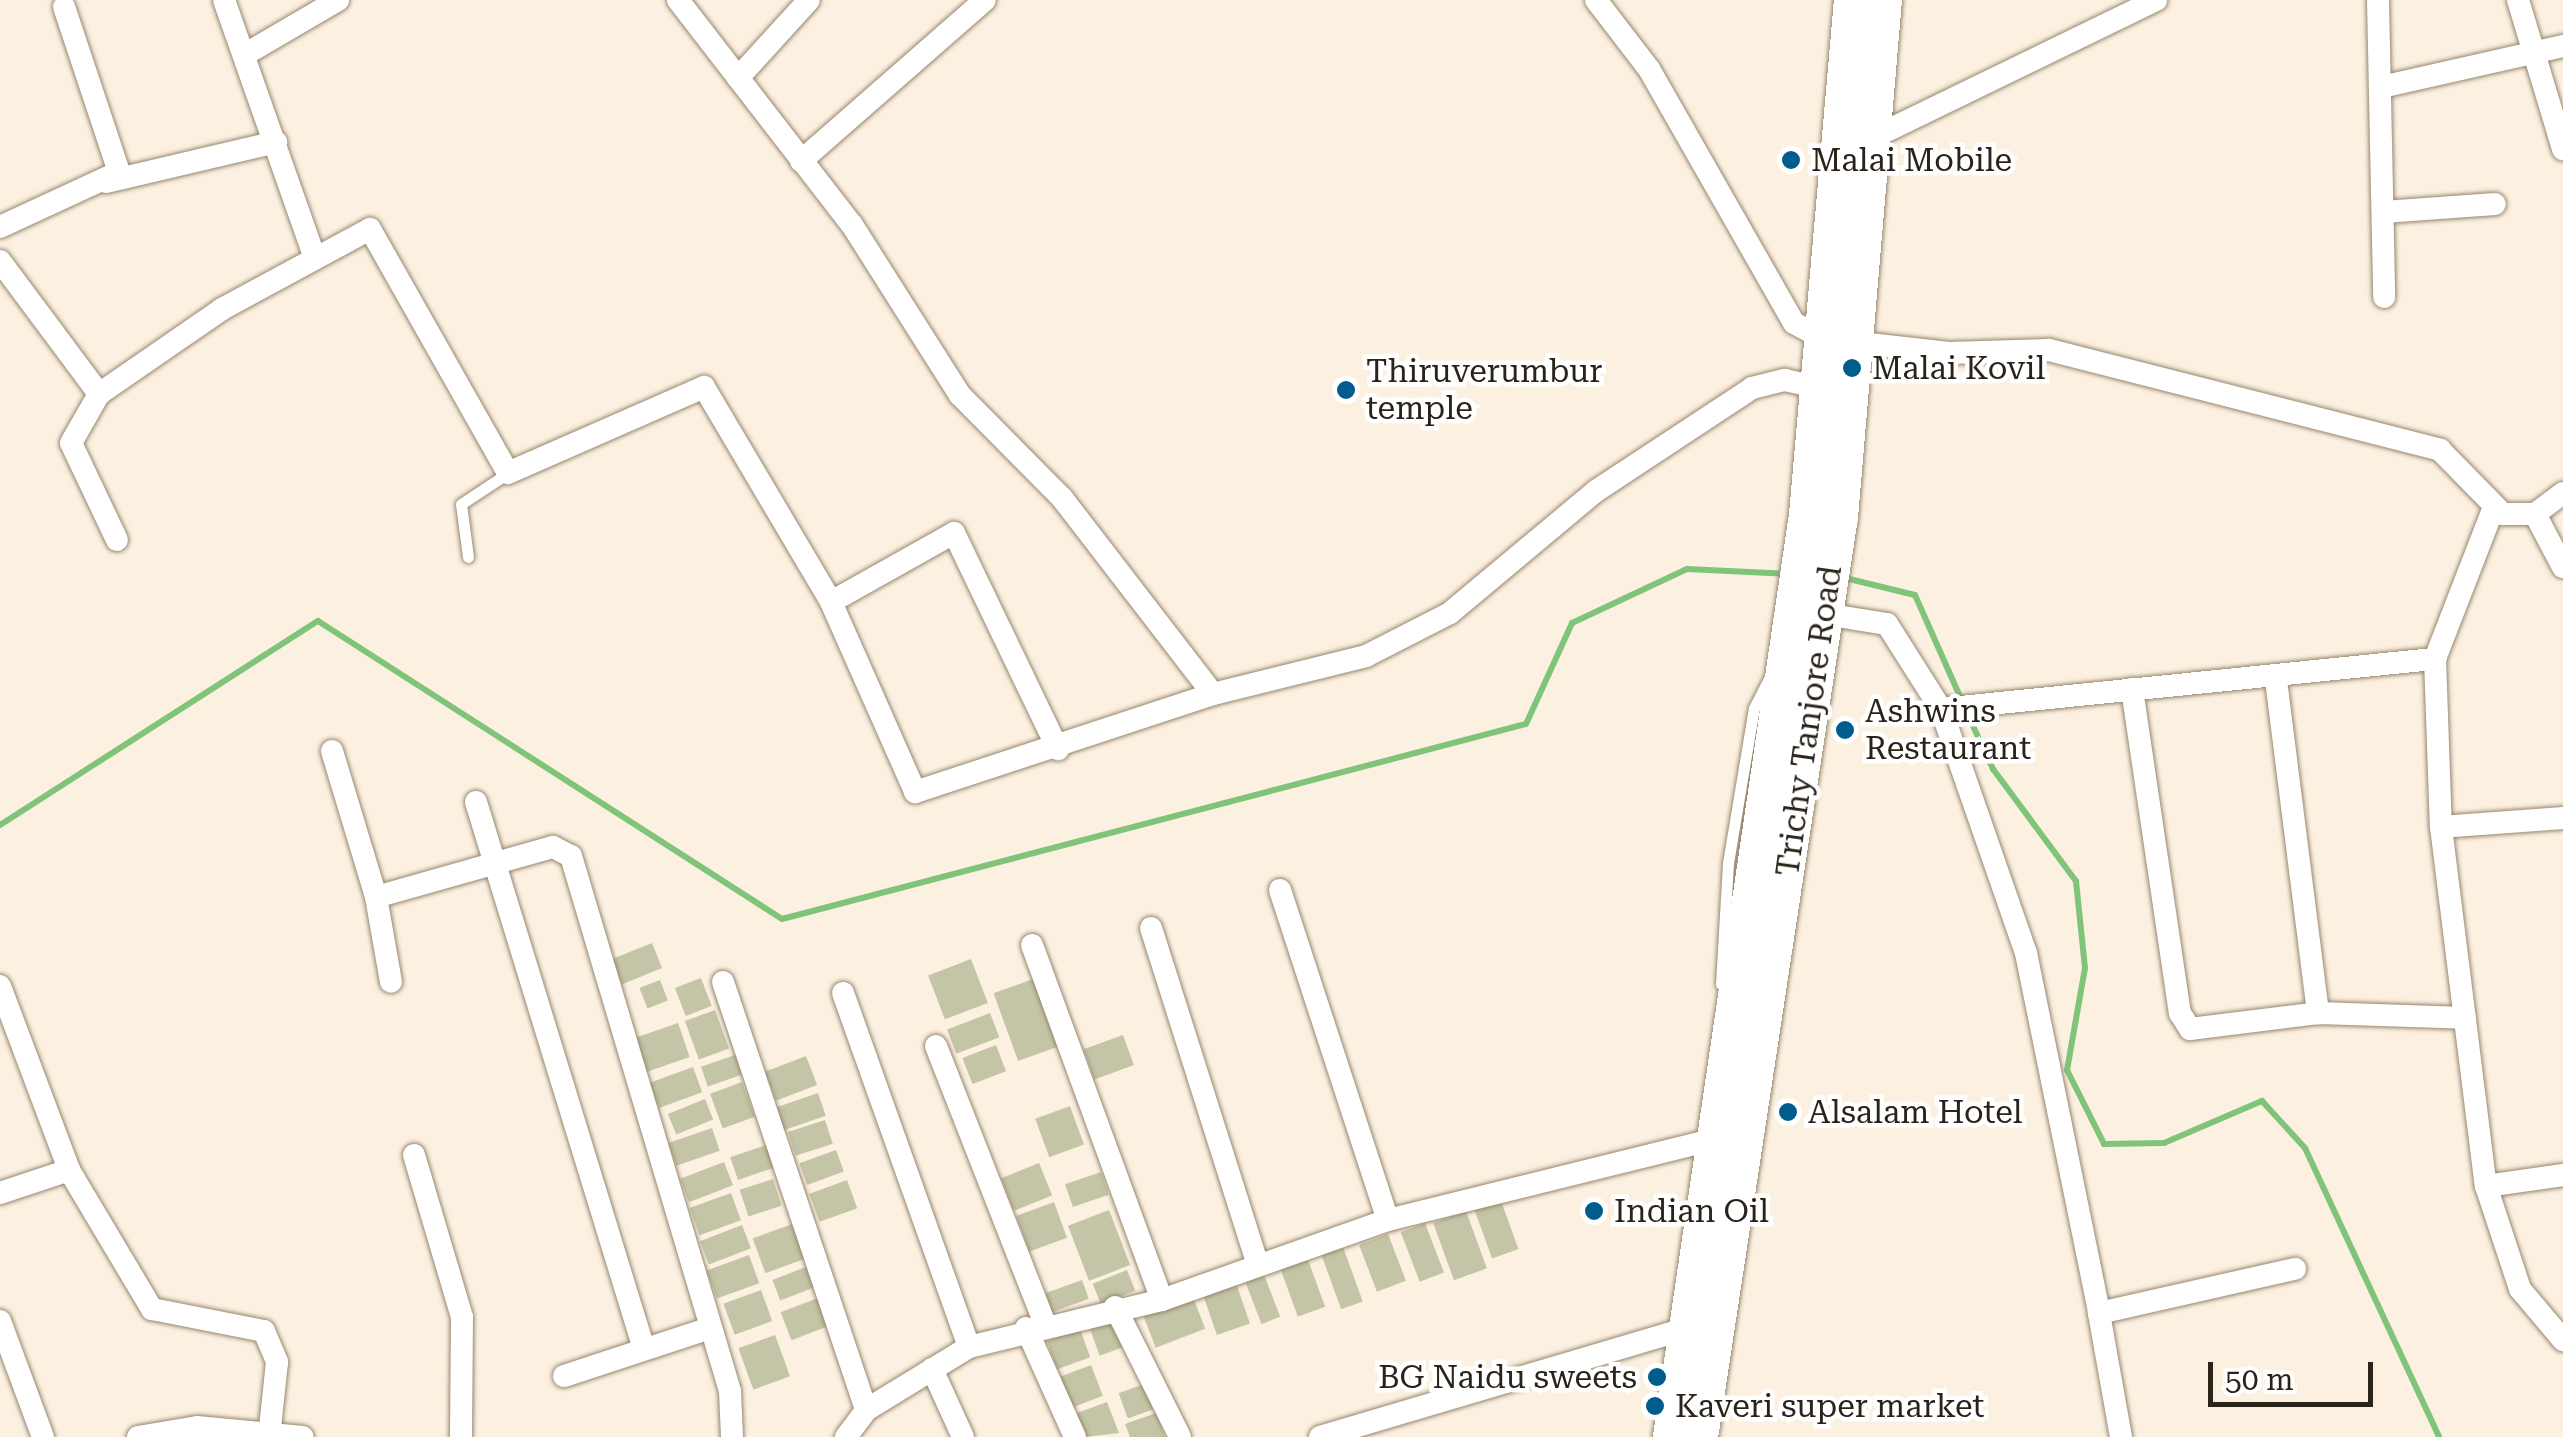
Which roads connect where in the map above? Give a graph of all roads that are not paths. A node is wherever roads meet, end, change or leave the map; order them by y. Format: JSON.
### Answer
{"nodes":[{"id":1,"x":224,"y":0,"type":"edge"},
{"id":2,"x":338,"y":0,"type":"edge"},
{"id":3,"x":678,"y":0,"type":"edge"},
{"id":4,"x":809,"y":0,"type":"edge"},
{"id":5,"x":985,"y":0,"type":"edge"},
{"id":6,"x":1596,"y":0,"type":"edge"},
{"id":7,"x":1854,"y":0,"type":"edge"},
{"id":8,"x":1884,"y":0,"type":"edge"},
{"id":9,"x":2155,"y":0,"type":"edge"},
{"id":10,"x":2378,"y":0,"type":"edge"},
{"id":11,"x":2518,"y":0,"type":"edge"},
{"id":12,"x":64,"y":7,"type":"dead end"},
{"id":13,"x":2563,"y":46,"type":"edge"},
{"id":14,"x":2536,"y":52,"type":"junction"},
{"id":15,"x":244,"y":55,"type":"junction"},
{"id":16,"x":738,"y":78,"type":"junction"},
{"id":17,"x":2381,"y":87,"type":"junction"},
{"id":18,"x":1872,"y":138,"type":"junction"},
{"id":19,"x":276,"y":142,"type":"junction"},
{"id":20,"x":2563,"y":149,"type":"edge"},
{"id":21,"x":801,"y":161,"type":"junction"},
{"id":22,"x":102,"y":182,"type":"junction"},
{"id":23,"x":2495,"y":204,"type":"dead end"},
{"id":24,"x":2384,"y":212,"type":"junction"},
{"id":25,"x":0,"y":227,"type":"edge"},
{"id":26,"x":314,"y":253,"type":"junction"},
{"id":27,"x":0,"y":260,"type":"edge"},
{"id":28,"x":2384,"y":297,"type":"dead end"},
{"id":29,"x":1841,"y":341,"type":"junction"},
{"id":30,"x":1820,"y":388,"type":"junction"},
{"id":31,"x":99,"y":394,"type":"junction"},
{"id":32,"x":508,"y":473,"type":"junction"},
{"id":33,"x":2563,"y":493,"type":"edge"},
{"id":34,"x":2494,"y":506,"type":"junction"},
{"id":35,"x":2535,"y":514,"type":"junction"},
{"id":36,"x":1824,"y":516,"type":"junction"},
{"id":37,"x":117,"y":540,"type":"dead end"},
{"id":38,"x":468,"y":557,"type":"dead end"},
{"id":39,"x":2563,"y":566,"type":"edge"},
{"id":40,"x":832,"y":602,"type":"junction"},
{"id":41,"x":1808,"y":616,"type":"junction"},
{"id":42,"x":2435,"y":659,"type":"junction"},
{"id":43,"x":2276,"y":680,"type":"junction"},
{"id":44,"x":2132,"y":689,"type":"junction"},
{"id":45,"x":1214,"y":694,"type":"junction"},
{"id":46,"x":1948,"y":708,"type":"junction"},
{"id":47,"x":1058,"y":749,"type":"junction"},
{"id":48,"x":332,"y":751,"type":"dead end"},
{"id":49,"x":476,"y":802,"type":"dead end"},
{"id":50,"x":2563,"y":818,"type":"edge"},
{"id":51,"x":2441,"y":827,"type":"junction"},
{"id":52,"x":494,"y":860,"type":"junction"},
{"id":53,"x":1280,"y":890,"type":"dead end"},
{"id":54,"x":376,"y":896,"type":"junction"},
{"id":55,"x":1150,"y":928,"type":"dead end"},
{"id":56,"x":1032,"y":946,"type":"dead end"},
{"id":57,"x":391,"y":982,"type":"dead end"},
{"id":58,"x":723,"y":982,"type":"dead end"},
{"id":59,"x":0,"y":986,"type":"edge"},
{"id":60,"x":844,"y":993,"type":"dead end"},
{"id":61,"x":2318,"y":1014,"type":"junction"},
{"id":62,"x":2465,"y":1018,"type":"junction"},
{"id":63,"x":936,"y":1046,"type":"dead end"},
{"id":64,"x":1715,"y":1139,"type":"junction"},
{"id":65,"x":414,"y":1155,"type":"dead end"},
{"id":66,"x":70,"y":1170,"type":"junction"},
{"id":67,"x":2563,"y":1175,"type":"edge"},
{"id":68,"x":2486,"y":1186,"type":"junction"},
{"id":69,"x":0,"y":1192,"type":"edge"},
{"id":70,"x":1388,"y":1220,"type":"junction"},
{"id":71,"x":1256,"y":1260,"type":"junction"},
{"id":72,"x":2295,"y":1270,"type":"dead end"},
{"id":73,"x":1162,"y":1300,"type":"junction"},
{"id":74,"x":1115,"y":1306,"type":"junction"},
{"id":75,"x":2099,"y":1313,"type":"junction"},
{"id":76,"x":0,"y":1322,"type":"edge"},
{"id":77,"x":1035,"y":1325,"type":"junction"},
{"id":78,"x":710,"y":1328,"type":"junction"},
{"id":79,"x":1687,"y":1328,"type":"junction"},
{"id":80,"x":2563,"y":1340,"type":"edge"},
{"id":81,"x":969,"y":1347,"type":"junction"},
{"id":82,"x":644,"y":1350,"type":"junction"},
{"id":83,"x":932,"y":1370,"type":"junction"},
{"id":84,"x":564,"y":1376,"type":"dead end"},
{"id":85,"x":855,"y":1427,"type":"edge"},
{"id":86,"x":270,"y":1435,"type":"edge"},
{"id":87,"x":43,"y":1437,"type":"edge"},
{"id":88,"x":138,"y":1437,"type":"edge"},
{"id":89,"x":302,"y":1437,"type":"edge"},
{"id":90,"x":461,"y":1437,"type":"edge"},
{"id":91,"x":732,"y":1437,"type":"edge"},
{"id":92,"x":964,"y":1437,"type":"edge"},
{"id":93,"x":1074,"y":1437,"type":"edge"},
{"id":94,"x":1180,"y":1437,"type":"edge"},
{"id":95,"x":1320,"y":1437,"type":"edge"},
{"id":96,"x":1672,"y":1437,"type":"edge"},
{"id":97,"x":1699,"y":1437,"type":"edge"},
{"id":98,"x":2121,"y":1437,"type":"edge"}],
"edges":[{"from":1,"to":15,"type":"street"},
{"from":2,"to":15,"type":"street"},
{"from":3,"to":16,"type":"street"},
{"from":4,"to":16,"type":"street"},
{"from":5,"to":21,"type":"street"},
{"from":6,"to":29,"type":"street"},
{"from":7,"to":29,"type":"highway","name":"Trichy Tanjore Road"},
{"from":8,"to":18,"type":"highway","name":"Trichy Tanjore Road"},
{"from":9,"to":18,"type":"street"},
{"from":10,"to":17,"type":"street"},
{"from":11,"to":14,"type":"street"},
{"from":12,"to":22,"type":"street"},
{"from":13,"to":14,"type":"street"},
{"from":14,"to":17,"type":"street"},
{"from":14,"to":20,"type":"street"},
{"from":15,"to":19,"type":"street"},
{"from":16,"to":21,"type":"street"},
{"from":17,"to":24,"type":"street"},
{"from":18,"to":29,"type":"highway","name":"Trichy Tanjore Road"},
{"from":19,"to":22,"type":"street"},
{"from":19,"to":26,"type":"street"},
{"from":21,"to":45,"type":"street"},
{"from":22,"to":25,"type":"street"},
{"from":23,"to":24,"type":"street"},
{"from":24,"to":28,"type":"street"},
{"from":26,"to":31,"type":"street"},
{"from":26,"to":32,"type":"street"},
{"from":27,"to":31,"type":"street"},
{"from":29,"to":30,"type":"highway","name":"Trichy Tanjore Road"},
{"from":29,"to":34,"type":"street"},
{"from":29,"to":36,"type":"highway","name":"Trichy Tanjore Road"},
{"from":30,"to":36,"type":"highway","name":"Trichy Tanjore Road"},
{"from":30,"to":45,"type":"street"},
{"from":31,"to":37,"type":"street"},
{"from":32,"to":38,"type":"lane"},
{"from":32,"to":40,"type":"street"},
{"from":33,"to":35,"type":"street"},
{"from":34,"to":35,"type":"street"},
{"from":34,"to":42,"type":"street"},
{"from":35,"to":39,"type":"street"},
{"from":36,"to":41,"type":"highway","name":"Trichy Tanjore Road"},
{"from":40,"to":47,"type":"street"},
{"from":40,"to":47,"type":"street"},
{"from":41,"to":46,"type":"street"},
{"from":41,"to":64,"type":"highway","name":"Trichy Tanjore Road"},
{"from":41,"to":97,"type":"highway","name":"Trichy Tanjore Road"},
{"from":42,"to":43,"type":"street"},
{"from":42,"to":51,"type":"street"},
{"from":43,"to":44,"type":"street"},
{"from":43,"to":61,"type":"street"},
{"from":44,"to":46,"type":"street"},
{"from":44,"to":61,"type":"street"},
{"from":45,"to":47,"type":"street"},
{"from":46,"to":75,"type":"street"},
{"from":48,"to":54,"type":"street"},
{"from":49,"to":52,"type":"street"},
{"from":50,"to":51,"type":"street"},
{"from":51,"to":62,"type":"street"},
{"from":52,"to":54,"type":"street"},
{"from":52,"to":78,"type":"street"},
{"from":52,"to":82,"type":"street"},
{"from":53,"to":70,"type":"street"},
{"from":54,"to":57,"type":"street"},
{"from":55,"to":71,"type":"street"},
{"from":56,"to":73,"type":"street"},
{"from":58,"to":85,"type":"street"},
{"from":59,"to":66,"type":"street"},
{"from":60,"to":81,"type":"street"},
{"from":61,"to":62,"type":"street"},
{"from":62,"to":68,"type":"street"},
{"from":63,"to":77,"type":"street"},
{"from":64,"to":70,"type":"street"},
{"from":64,"to":79,"type":"highway","name":"Trichy Tanjore Road"},
{"from":65,"to":90,"type":"street"},
{"from":66,"to":69,"type":"street"},
{"from":66,"to":86,"type":"street"},
{"from":67,"to":68,"type":"street"},
{"from":68,"to":80,"type":"street"},
{"from":70,"to":71,"type":"street"},
{"from":71,"to":73,"type":"street"},
{"from":72,"to":75,"type":"street"},
{"from":73,"to":74,"type":"street"},
{"from":74,"to":77,"type":"street"},
{"from":74,"to":94,"type":"street"},
{"from":75,"to":98,"type":"street"},
{"from":76,"to":87,"type":"street"},
{"from":77,"to":81,"type":"street"},
{"from":77,"to":93,"type":"street"},
{"from":78,"to":82,"type":"street"},
{"from":78,"to":91,"type":"street"},
{"from":79,"to":95,"type":"street"},
{"from":79,"to":96,"type":"highway","name":"Trichy Tanjore Road"},
{"from":81,"to":83,"type":"street"},
{"from":82,"to":84,"type":"street"},
{"from":83,"to":85,"type":"street"},
{"from":83,"to":92,"type":"street"},
{"from":86,"to":88,"type":"street"},
{"from":86,"to":89,"type":"street"}]}
